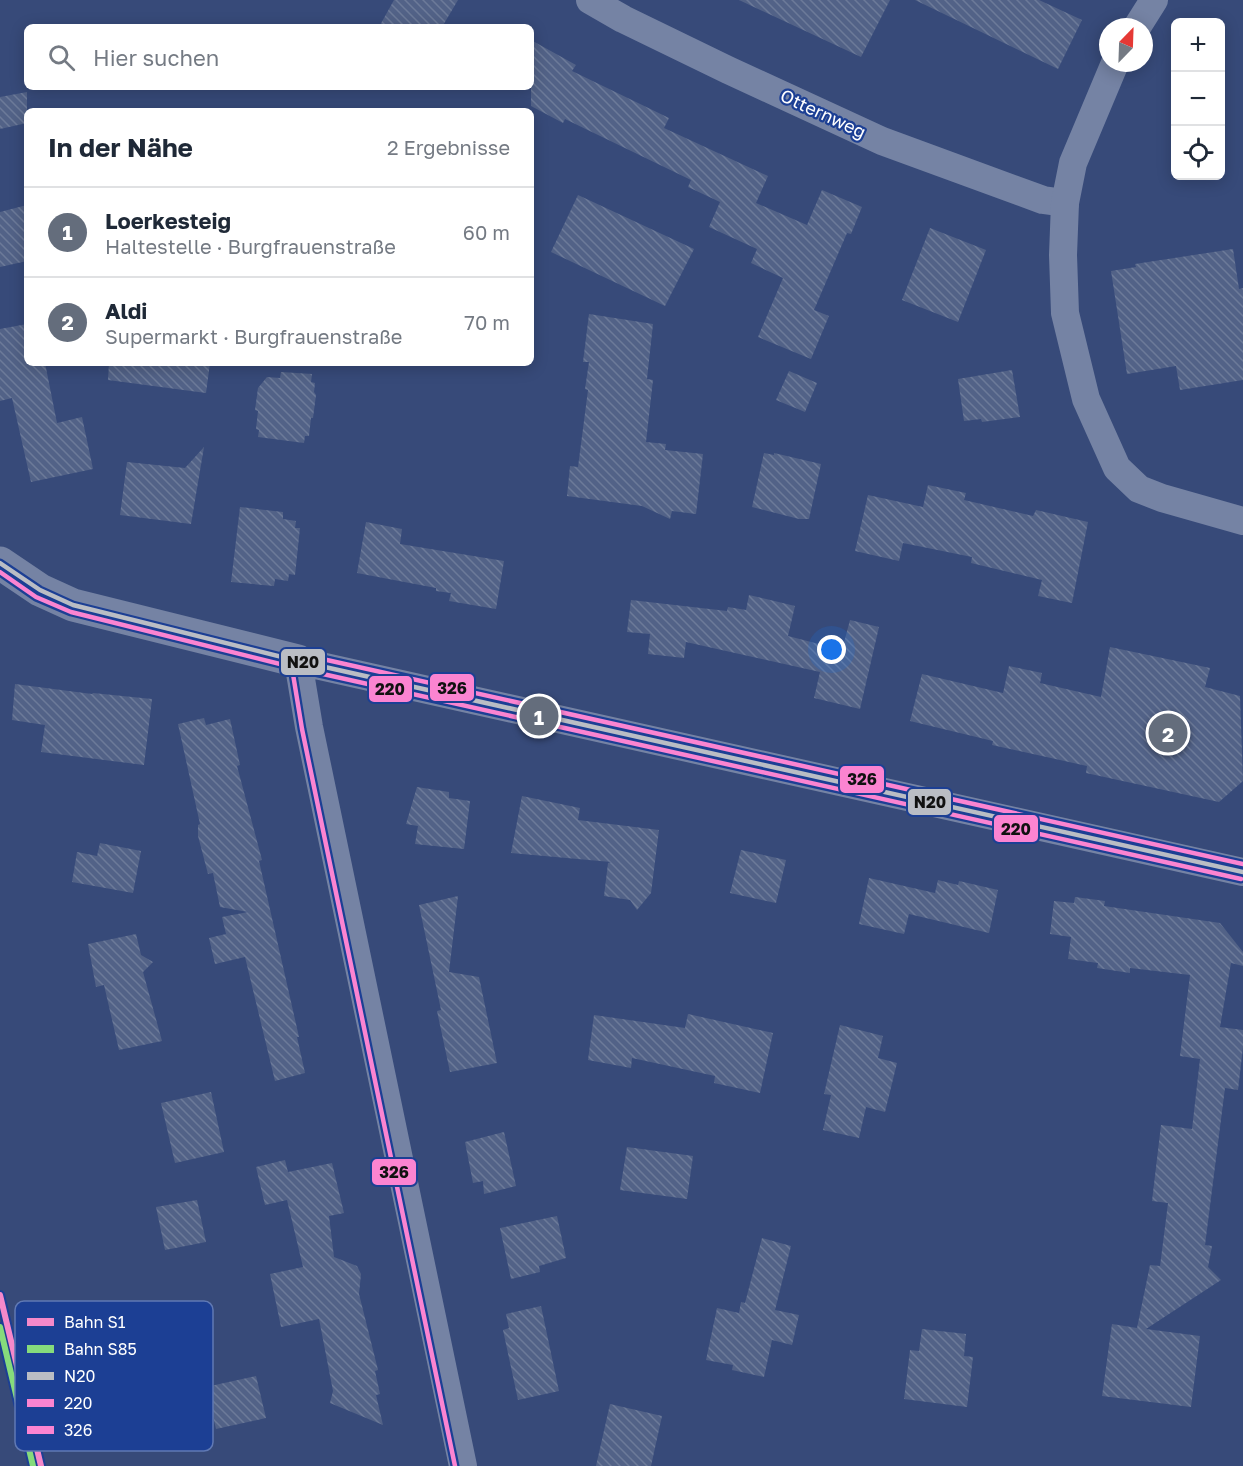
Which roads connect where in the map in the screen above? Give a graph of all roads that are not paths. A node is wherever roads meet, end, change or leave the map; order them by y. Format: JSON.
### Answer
{"nodes":[{"id":1,"x":590,"y":0,"type":"edge"},
{"id":2,"x":1154,"y":0,"type":"edge"},
{"id":3,"x":1143,"y":18,"type":"edge"},
{"id":4,"x":1111,"y":72,"type":"edge"},
{"id":5,"x":1065,"y":203,"type":"junction"},
{"id":6,"x":1243,"y":521,"type":"edge"},
{"id":7,"x":0,"y":563,"type":"edge"},
{"id":8,"x":298,"y":661,"type":"junction"},
{"id":9,"x":1243,"y":872,"type":"edge"},
{"id":10,"x":463,"y":1466,"type":"edge"}],
"edges":[{"from":1,"to":5,"type":"street","name":"Otternweg"},
{"from":2,"to":3,"type":"street"},
{"from":4,"to":5,"type":"street"},
{"from":5,"to":6,"type":"street"},
{"from":7,"to":8,"type":"street"},
{"from":8,"to":9,"type":"street"},
{"from":8,"to":10,"type":"street"}]}
